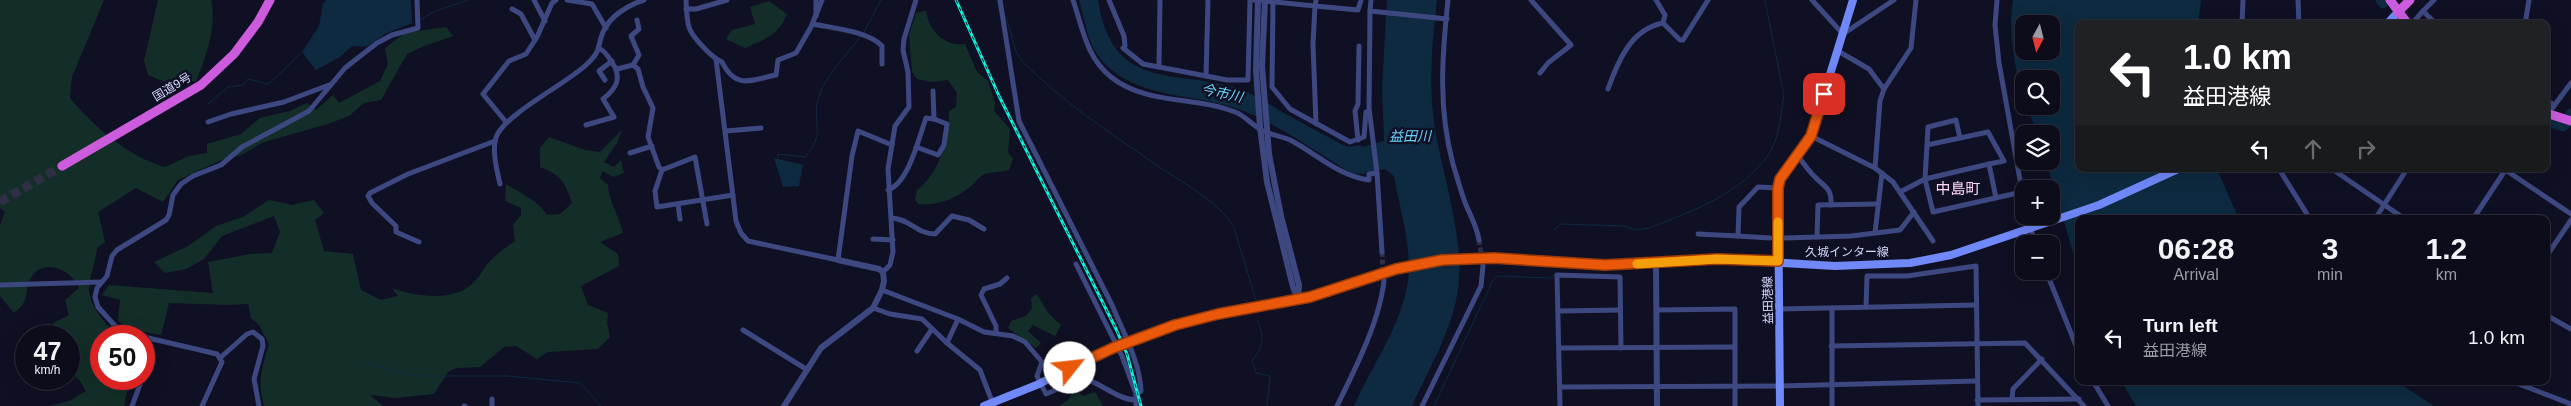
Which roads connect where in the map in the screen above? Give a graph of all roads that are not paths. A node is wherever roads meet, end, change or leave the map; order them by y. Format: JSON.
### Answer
{"nodes":[{"id":1,"x":270,"y":0,"type":"edge"},
{"id":2,"x":417,"y":0,"type":"edge"},
{"id":3,"x":534,"y":0,"type":"edge"},
{"id":4,"x":555,"y":0,"type":"edge"},
{"id":5,"x":567,"y":0,"type":"edge"},
{"id":6,"x":644,"y":0,"type":"edge"},
{"id":7,"x":686,"y":0,"type":"edge"},
{"id":8,"x":727,"y":0,"type":"edge"},
{"id":9,"x":816,"y":0,"type":"edge"},
{"id":10,"x":822,"y":0,"type":"edge"},
{"id":11,"x":916,"y":0,"type":"edge"},
{"id":12,"x":1000,"y":0,"type":"edge"},
{"id":13,"x":1074,"y":0,"type":"edge"},
{"id":14,"x":1109,"y":0,"type":"edge"},
{"id":15,"x":1160,"y":0,"type":"edge"},
{"id":16,"x":1208,"y":0,"type":"edge"},
{"id":17,"x":1250,"y":0,"type":"edge"},
{"id":18,"x":1262,"y":0,"type":"edge"},
{"id":19,"x":1361,"y":0,"type":"edge"},
{"id":20,"x":1371,"y":0,"type":"edge"},
{"id":21,"x":1450,"y":0,"type":"edge"},
{"id":22,"x":1531,"y":0,"type":"edge"},
{"id":23,"x":1656,"y":0,"type":"edge"},
{"id":24,"x":1708,"y":0,"type":"edge"},
{"id":25,"x":1812,"y":0,"type":"edge"},
{"id":26,"x":1854,"y":0,"type":"edge"},
{"id":27,"x":1894,"y":0,"type":"edge"},
{"id":28,"x":1916,"y":0,"type":"edge"},
{"id":29,"x":1997,"y":0,"type":"edge"},
{"id":30,"x":2242,"y":0,"type":"edge"},
{"id":31,"x":2298,"y":0,"type":"edge"},
{"id":32,"x":2390,"y":0,"type":"edge"},
{"id":33,"x":2405,"y":0,"type":"edge"},
{"id":34,"x":2410,"y":0,"type":"edge"},
{"id":35,"x":2434,"y":0,"type":"edge"},
{"id":36,"x":2529,"y":0,"type":"edge"},
{"id":37,"x":1273,"y":2,"type":"junction"},
{"id":38,"x":1315,"y":3,"type":"edge"},
{"id":39,"x":512,"y":9,"type":"dead end"},
{"id":40,"x":686,"y":9,"type":"junction"},
{"id":41,"x":1370,"y":11,"type":"junction"},
{"id":42,"x":2423,"y":11,"type":"junction"},
{"id":43,"x":2398,"y":12,"type":"junction"},
{"id":44,"x":816,"y":16,"type":"junction"},
{"id":45,"x":1445,"y":19,"type":"junction"},
{"id":46,"x":545,"y":20,"type":"junction"},
{"id":47,"x":637,"y":20,"type":"dead end"},
{"id":48,"x":2242,"y":20,"type":"edge"},
{"id":49,"x":2299,"y":20,"type":"edge"},
{"id":50,"x":2391,"y":20,"type":"edge"},
{"id":51,"x":2410,"y":20,"type":"edge"},
{"id":52,"x":2413,"y":20,"type":"edge"},
{"id":53,"x":2432,"y":20,"type":"edge"},
{"id":54,"x":2526,"y":20,"type":"edge"},
{"id":55,"x":1663,"y":23,"type":"junction"},
{"id":56,"x":813,"y":24,"type":"junction"},
{"id":57,"x":606,"y":28,"type":"junction"},
{"id":58,"x":1843,"y":34,"type":"junction"},
{"id":59,"x":535,"y":40,"type":"junction"},
{"id":60,"x":1359,"y":46,"type":"dead end"},
{"id":61,"x":600,"y":49,"type":"junction"},
{"id":62,"x":1838,"y":51,"type":"junction"},
{"id":63,"x":716,"y":59,"type":"junction"},
{"id":64,"x":612,"y":61,"type":"junction"},
{"id":65,"x":882,"y":64,"type":"dead end"},
{"id":66,"x":633,"y":65,"type":"junction"},
{"id":67,"x":1159,"y":67,"type":"junction"},
{"id":68,"x":617,"y":69,"type":"junction"},
{"id":69,"x":1540,"y":73,"type":"dead end"},
{"id":70,"x":1206,"y":76,"type":"junction"},
{"id":71,"x":605,"y":80,"type":"dead end"},
{"id":72,"x":2571,"y":84,"type":"edge"},
{"id":73,"x":330,"y":85,"type":"junction"},
{"id":74,"x":1608,"y":88,"type":"dead end"},
{"id":75,"x":1884,"y":89,"type":"junction"},
{"id":76,"x":933,"y":91,"type":"dead end"},
{"id":77,"x":2550,"y":103,"type":"edge"},
{"id":78,"x":2553,"y":104,"type":"junction"},
{"id":79,"x":1369,"y":108,"type":"junction"},
{"id":80,"x":2550,"y":108,"type":"edge"},
{"id":81,"x":2550,"y":114,"type":"edge"},
{"id":82,"x":934,"y":119,"type":"junction"},
{"id":83,"x":2571,"y":121,"type":"edge"},
{"id":84,"x":208,"y":122,"type":"dead end"},
{"id":85,"x":506,"y":122,"type":"junction"},
{"id":86,"x":1316,"y":124,"type":"junction"},
{"id":87,"x":586,"y":125,"type":"dead end"},
{"id":88,"x":761,"y":128,"type":"dead end"},
{"id":89,"x":1263,"y":129,"type":"junction"},
{"id":90,"x":726,"y":131,"type":"junction"},
{"id":91,"x":1811,"y":136,"type":"junction"},
{"id":92,"x":1960,"y":138,"type":"junction"},
{"id":93,"x":1358,"y":140,"type":"junction"},
{"id":94,"x":495,"y":141,"type":"junction"},
{"id":95,"x":892,"y":145,"type":"junction"},
{"id":96,"x":1927,"y":145,"type":"junction"},
{"id":97,"x":652,"y":146,"type":"junction"},
{"id":98,"x":916,"y":147,"type":"junction"},
{"id":99,"x":630,"y":154,"type":"dead end"},
{"id":100,"x":1798,"y":156,"type":"junction"},
{"id":101,"x":1990,"y":164,"type":"junction"},
{"id":102,"x":62,"y":166,"type":"tunnel mouth"},
{"id":103,"x":1875,"y":168,"type":"junction"},
{"id":104,"x":662,"y":170,"type":"junction"},
{"id":105,"x":2171,"y":172,"type":"edge"},
{"id":106,"x":2281,"y":172,"type":"edge"},
{"id":107,"x":2336,"y":172,"type":"edge"},
{"id":108,"x":2405,"y":172,"type":"edge"},
{"id":109,"x":2503,"y":172,"type":"edge"},
{"id":110,"x":2509,"y":172,"type":"edge"},
{"id":111,"x":1377,"y":173,"type":"junction"},
{"id":112,"x":1882,"y":173,"type":"junction"},
{"id":113,"x":1925,"y":179,"type":"junction"},
{"id":114,"x":2020,"y":180,"type":"edge"},
{"id":115,"x":500,"y":184,"type":"dead end"},
{"id":116,"x":1778,"y":188,"type":"junction"},
{"id":117,"x":888,"y":190,"type":"junction"},
{"id":118,"x":1900,"y":192,"type":"junction"},
{"id":119,"x":2015,"y":194,"type":"edge"},
{"id":120,"x":733,"y":195,"type":"junction"},
{"id":121,"x":1996,"y":198,"type":"junction"},
{"id":122,"x":703,"y":199,"type":"junction"},
{"id":123,"x":678,"y":204,"type":"junction"},
{"id":124,"x":1878,"y":204,"type":"junction"},
{"id":125,"x":1831,"y":205,"type":"junction"},
{"id":126,"x":2384,"y":205,"type":"junction"},
{"id":127,"x":1914,"y":212,"type":"junction"},
{"id":128,"x":2571,"y":214,"type":"edge"},
{"id":129,"x":2308,"y":215,"type":"edge"},
{"id":130,"x":2377,"y":215,"type":"edge"},
{"id":131,"x":2399,"y":215,"type":"edge"},
{"id":132,"x":2476,"y":215,"type":"edge"},
{"id":133,"x":680,"y":218,"type":"dead end"},
{"id":134,"x":892,"y":218,"type":"junction"},
{"id":135,"x":2571,"y":220,"type":"edge"},
{"id":136,"x":707,"y":224,"type":"dead end"},
{"id":137,"x":984,"y":229,"type":"dead end"},
{"id":138,"x":1875,"y":233,"type":"junction"},
{"id":139,"x":1698,"y":234,"type":"dead end"},
{"id":140,"x":1738,"y":236,"type":"junction"},
{"id":141,"x":1817,"y":237,"type":"junction"},
{"id":142,"x":1770,"y":238,"type":"dead end"},
{"id":143,"x":1785,"y":238,"type":"dead end"},
{"id":144,"x":873,"y":239,"type":"dead end"},
{"id":145,"x":893,"y":240,"type":"junction"},
{"id":146,"x":1479,"y":240,"type":"tunnel mouth"},
{"id":147,"x":1933,"y":241,"type":"dead end"},
{"id":148,"x":419,"y":242,"type":"dead end"},
{"id":149,"x":2550,"y":251,"type":"edge"},
{"id":150,"x":1382,"y":252,"type":"tunnel mouth"},
{"id":151,"x":838,"y":260,"type":"junction"},
{"id":152,"x":1778,"y":261,"type":"junction"},
{"id":153,"x":1656,"y":263,"type":"junction"},
{"id":154,"x":1076,"y":264,"type":"dead end"},
{"id":155,"x":1483,"y":266,"type":"tunnel mouth"},
{"id":156,"x":883,"y":272,"type":"junction"},
{"id":157,"x":1007,"y":278,"type":"dead end"},
{"id":158,"x":1384,"y":280,"type":"tunnel mouth"},
{"id":159,"x":2050,"y":280,"type":"edge"},
{"id":160,"x":102,"y":282,"type":"junction"},
{"id":161,"x":0,"y":285,"type":"edge"},
{"id":162,"x":882,"y":290,"type":"junction"},
{"id":163,"x":1298,"y":299,"type":"junction"},
{"id":164,"x":1976,"y":305,"type":"junction"},
{"id":165,"x":873,"y":308,"type":"junction"},
{"id":166,"x":1832,"y":308,"type":"junction"},
{"id":167,"x":1866,"y":308,"type":"junction"},
{"id":168,"x":1779,"y":309,"type":"junction"},
{"id":169,"x":1620,"y":310,"type":"junction"},
{"id":170,"x":1657,"y":310,"type":"junction"},
{"id":171,"x":1559,"y":311,"type":"junction"},
{"id":172,"x":2550,"y":317,"type":"edge"},
{"id":173,"x":958,"y":318,"type":"junction"},
{"id":174,"x":114,"y":325,"type":"edge"},
{"id":175,"x":932,"y":329,"type":"junction"},
{"id":176,"x":2571,"y":329,"type":"edge"},
{"id":177,"x":743,"y":330,"type":"dead end"},
{"id":178,"x":996,"y":333,"type":"junction"},
{"id":179,"x":155,"y":339,"type":"edge"},
{"id":180,"x":1977,"y":343,"type":"junction"},
{"id":181,"x":2075,"y":343,"type":"edge"},
{"id":182,"x":947,"y":344,"type":"junction"},
{"id":183,"x":1831,"y":346,"type":"junction"},
{"id":184,"x":1658,"y":347,"type":"junction"},
{"id":185,"x":1735,"y":347,"type":"junction"},
{"id":186,"x":1559,"y":348,"type":"junction"},
{"id":187,"x":1620,"y":348,"type":"junction"},
{"id":188,"x":916,"y":351,"type":"dead end"},
{"id":189,"x":220,"y":358,"type":"junction"},
{"id":190,"x":2042,"y":359,"type":"junction"},
{"id":191,"x":806,"y":369,"type":"junction"},
{"id":192,"x":1977,"y":381,"type":"junction"},
{"id":193,"x":1039,"y":384,"type":"junction"},
{"id":194,"x":1832,"y":385,"type":"junction"},
{"id":195,"x":2095,"y":385,"type":"edge"},
{"id":196,"x":2521,"y":385,"type":"edge"},
{"id":197,"x":1735,"y":386,"type":"junction"},
{"id":198,"x":1780,"y":386,"type":"junction"},
{"id":199,"x":1560,"y":387,"type":"junction"},
{"id":200,"x":1657,"y":387,"type":"junction"},
{"id":201,"x":138,"y":390,"type":"edge"},
{"id":202,"x":2012,"y":399,"type":"junction"},
{"id":203,"x":2078,"y":399,"type":"junction"},
{"id":204,"x":492,"y":400,"type":"dead end"},
{"id":205,"x":1136,"y":400,"type":"edge"},
{"id":206,"x":1978,"y":403,"type":"edge"},
{"id":207,"x":2571,"y":404,"type":"edge"},
{"id":208,"x":132,"y":406,"type":"edge"},
{"id":209,"x":202,"y":406,"type":"edge"},
{"id":210,"x":259,"y":406,"type":"edge"},
{"id":211,"x":492,"y":406,"type":"edge"},
{"id":212,"x":784,"y":406,"type":"edge"},
{"id":213,"x":984,"y":406,"type":"edge"},
{"id":214,"x":994,"y":406,"type":"edge"},
{"id":215,"x":1337,"y":406,"type":"edge"},
{"id":216,"x":1422,"y":406,"type":"edge"},
{"id":217,"x":1560,"y":406,"type":"edge"},
{"id":218,"x":1657,"y":406,"type":"edge"},
{"id":219,"x":1735,"y":406,"type":"edge"},
{"id":220,"x":1780,"y":406,"type":"edge"},
{"id":221,"x":1832,"y":406,"type":"edge"},
{"id":222,"x":2084,"y":406,"type":"edge"},
{"id":223,"x":2108,"y":406,"type":"edge"}],
"edges":[{"from":1,"to":102,"type":"highway","name":"国道9号"},
{"from":2,"to":73,"type":"street"},
{"from":3,"to":46,"type":"street"},
{"from":4,"to":46,"type":"street"},
{"from":5,"to":57,"type":"street"},
{"from":6,"to":57,"type":"street"},
{"from":7,"to":40,"type":"street"},
{"from":8,"to":40,"type":"street"},
{"from":9,"to":44,"type":"street"},
{"from":10,"to":44,"type":"street"},
{"from":11,"to":95,"type":"street"},
{"from":12,"to":205,"type":"street"},
{"from":13,"to":89,"type":"street"},
{"from":14,"to":67,"type":"street"},
{"from":15,"to":67,"type":"street"},
{"from":16,"to":70,"type":"street"},
{"from":17,"to":18,"type":"street"},
{"from":17,"to":70,"type":"street"},
{"from":18,"to":37,"type":"street"},
{"from":18,"to":89,"type":"street"},
{"from":19,"to":38,"type":"street"},
{"from":20,"to":41,"type":"street"},
{"from":21,"to":45,"type":"street"},
{"from":22,"to":69,"type":"street"},
{"from":23,"to":55,"type":"street"},
{"from":24,"to":55,"type":"street"},
{"from":25,"to":58,"type":"street"},
{"from":26,"to":58,"type":"main road","name":"益田港線"},
{"from":27,"to":58,"type":"street"},
{"from":28,"to":75,"type":"street"},
{"from":29,"to":114,"type":"street"},
{"from":30,"to":48,"type":"street"},
{"from":31,"to":49,"type":"street"},
{"from":32,"to":43,"type":"highway"},
{"from":33,"to":43,"type":"highway"},
{"from":34,"to":43,"type":"highway"},
{"from":35,"to":42,"type":"street"},
{"from":36,"to":54,"type":"street"},
{"from":37,"to":38,"type":"street"},
{"from":37,"to":86,"type":"street"},
{"from":38,"to":86,"type":"street"},
{"from":39,"to":59,"type":"street"},
{"from":40,"to":63,"type":"street"},
{"from":41,"to":45,"type":"street"},
{"from":41,"to":79,"type":"street"},
{"from":42,"to":52,"type":"street"},
{"from":42,"to":53,"type":"street"},
{"from":43,"to":50,"type":"main road"},
{"from":43,"to":51,"type":"highway"},
{"from":44,"to":56,"type":"street"},
{"from":45,"to":146,"type":"street"},
{"from":46,"to":59,"type":"street"},
{"from":47,"to":66,"type":"street"},
{"from":55,"to":74,"type":"street"},
{"from":56,"to":63,"type":"street"},
{"from":56,"to":65,"type":"street"},
{"from":57,"to":61,"type":"street"},
{"from":58,"to":62,"type":"main road","name":"益田港線"},
{"from":59,"to":85,"type":"street"},
{"from":60,"to":93,"type":"street"},
{"from":61,"to":64,"type":"street"},
{"from":61,"to":85,"type":"street"},
{"from":62,"to":75,"type":"street"},
{"from":62,"to":91,"type":"main road","name":"益田港線"},
{"from":63,"to":90,"type":"street"},
{"from":64,"to":68,"type":"street"},
{"from":64,"to":71,"type":"street"},
{"from":66,"to":68,"type":"street"},
{"from":66,"to":97,"type":"street"},
{"from":67,"to":70,"type":"street"},
{"from":68,"to":87,"type":"street"},
{"from":72,"to":78,"type":"street"},
{"from":73,"to":84,"type":"street"},
{"from":73,"to":160,"type":"street"},
{"from":75,"to":103,"type":"street"},
{"from":76,"to":82,"type":"street"},
{"from":77,"to":78,"type":"street"},
{"from":78,"to":80,"type":"street"},
{"from":79,"to":93,"type":"street"},
{"from":79,"to":111,"type":"street"},
{"from":81,"to":83,"type":"highway"},
{"from":82,"to":98,"type":"street"},
{"from":82,"to":98,"type":"street"},
{"from":85,"to":94,"type":"street"},
{"from":86,"to":93,"type":"street"},
{"from":88,"to":90,"type":"street"},
{"from":89,"to":111,"type":"street"},
{"from":89,"to":163,"type":"street"},
{"from":90,"to":120,"type":"street"},
{"from":91,"to":100,"type":"main road","name":"益田港線"},
{"from":91,"to":103,"type":"street"},
{"from":92,"to":96,"type":"street"},
{"from":92,"to":96,"type":"street"},
{"from":92,"to":101,"type":"street"},
{"from":94,"to":115,"type":"street"},
{"from":94,"to":148,"type":"street"},
{"from":95,"to":117,"type":"street"},
{"from":95,"to":151,"type":"street"},
{"from":96,"to":113,"type":"street"},
{"from":97,"to":99,"type":"street"},
{"from":97,"to":104,"type":"street"},
{"from":98,"to":117,"type":"street"},
{"from":100,"to":116,"type":"main road","name":"益田港線"},
{"from":100,"to":125,"type":"street"},
{"from":101,"to":113,"type":"street"},
{"from":101,"to":121,"type":"street"},
{"from":103,"to":112,"type":"street"},
{"from":104,"to":122,"type":"street"},
{"from":104,"to":123,"type":"street"},
{"from":105,"to":152,"type":"main road","name":"久城インター線"},
{"from":106,"to":129,"type":"street"},
{"from":107,"to":126,"type":"street"},
{"from":108,"to":126,"type":"street"},
{"from":109,"to":132,"type":"street"},
{"from":110,"to":128,"type":"street"},
{"from":111,"to":150,"type":"street"},
{"from":112,"to":118,"type":"street"},
{"from":112,"to":124,"type":"street"},
{"from":113,"to":118,"type":"street"},
{"from":113,"to":121,"type":"street"},
{"from":116,"to":140,"type":"street"},
{"from":116,"to":152,"type":"main road","name":"益田港線"},
{"from":117,"to":134,"type":"street"},
{"from":118,"to":127,"type":"street"},
{"from":119,"to":121,"type":"street"},
{"from":120,"to":122,"type":"street"},
{"from":120,"to":151,"type":"street"},
{"from":122,"to":123,"type":"street"},
{"from":122,"to":136,"type":"street"},
{"from":123,"to":133,"type":"street"},
{"from":124,"to":125,"type":"street"},
{"from":124,"to":138,"type":"street"},
{"from":125,"to":141,"type":"street"},
{"from":126,"to":130,"type":"street"},
{"from":126,"to":131,"type":"street"},
{"from":127,"to":138,"type":"street"},
{"from":127,"to":147,"type":"street"},
{"from":134,"to":137,"type":"street"},
{"from":134,"to":145,"type":"street"},
{"from":135,"to":149,"type":"street"},
{"from":138,"to":141,"type":"street"},
{"from":139,"to":140,"type":"street"},
{"from":140,"to":142,"type":"street"},
{"from":141,"to":143,"type":"street"},
{"from":144,"to":145,"type":"street"},
{"from":145,"to":156,"type":"street"},
{"from":151,"to":156,"type":"street"},
{"from":152,"to":153,"type":"main road","name":"久城インター線"},
{"from":152,"to":168,"type":"main road","name":"益田港線"},
{"from":153,"to":163,"type":"main road","name":"久城インター線"},
{"from":153,"to":170,"type":"street"},
{"from":154,"to":205,"type":"street"},
{"from":155,"to":216,"type":"street"},
{"from":156,"to":162,"type":"street"},
{"from":157,"to":178,"type":"street"},
{"from":158,"to":215,"type":"street"},
{"from":159,"to":181,"type":"street"},
{"from":160,"to":161,"type":"street"},
{"from":160,"to":174,"type":"street"},
{"from":162,"to":165,"type":"street"},
{"from":162,"to":173,"type":"street"},
{"from":163,"to":193,"type":"main road","name":"久城インター線"},
{"from":164,"to":167,"type":"street"},
{"from":164,"to":167,"type":"street"},
{"from":164,"to":180,"type":"street"},
{"from":165,"to":175,"type":"street"},
{"from":165,"to":191,"type":"street"},
{"from":166,"to":167,"type":"street"},
{"from":166,"to":168,"type":"street"},
{"from":166,"to":183,"type":"street"},
{"from":168,"to":198,"type":"main road","name":"益田港線"},
{"from":169,"to":171,"type":"street"},
{"from":169,"to":171,"type":"street"},
{"from":169,"to":187,"type":"street"},
{"from":170,"to":184,"type":"street"},
{"from":170,"to":185,"type":"street"},
{"from":171,"to":186,"type":"street"},
{"from":172,"to":176,"type":"street"},
{"from":173,"to":178,"type":"street"},
{"from":173,"to":182,"type":"street"},
{"from":175,"to":182,"type":"street"},
{"from":175,"to":188,"type":"street"},
{"from":177,"to":191,"type":"street"},
{"from":178,"to":193,"type":"street"},
{"from":179,"to":189,"type":"street"},
{"from":180,"to":183,"type":"street"},
{"from":180,"to":190,"type":"street"},
{"from":180,"to":192,"type":"street"},
{"from":182,"to":214,"type":"street"},
{"from":183,"to":194,"type":"street"},
{"from":184,"to":185,"type":"street"},
{"from":184,"to":187,"type":"street"},
{"from":184,"to":200,"type":"street"},
{"from":185,"to":197,"type":"street"},
{"from":186,"to":187,"type":"street"},
{"from":186,"to":199,"type":"street"},
{"from":189,"to":209,"type":"street"},
{"from":189,"to":210,"type":"street"},
{"from":190,"to":202,"type":"street"},
{"from":190,"to":203,"type":"street"},
{"from":191,"to":212,"type":"street"},
{"from":192,"to":194,"type":"street"},
{"from":192,"to":206,"type":"street"},
{"from":193,"to":205,"type":"street"},
{"from":193,"to":213,"type":"main road","name":"久城インター線"},
{"from":194,"to":198,"type":"street"},
{"from":194,"to":221,"type":"street"},
{"from":195,"to":223,"type":"street"},
{"from":196,"to":207,"type":"street"},
{"from":197,"to":198,"type":"street"},
{"from":197,"to":200,"type":"street"},
{"from":197,"to":219,"type":"street"},
{"from":198,"to":220,"type":"main road","name":"益田港線"},
{"from":199,"to":200,"type":"street"},
{"from":199,"to":217,"type":"street"},
{"from":200,"to":218,"type":"street"},
{"from":201,"to":208,"type":"street"},
{"from":202,"to":203,"type":"street"},
{"from":202,"to":206,"type":"street"},
{"from":203,"to":222,"type":"street"},
{"from":204,"to":211,"type":"street"}]}
